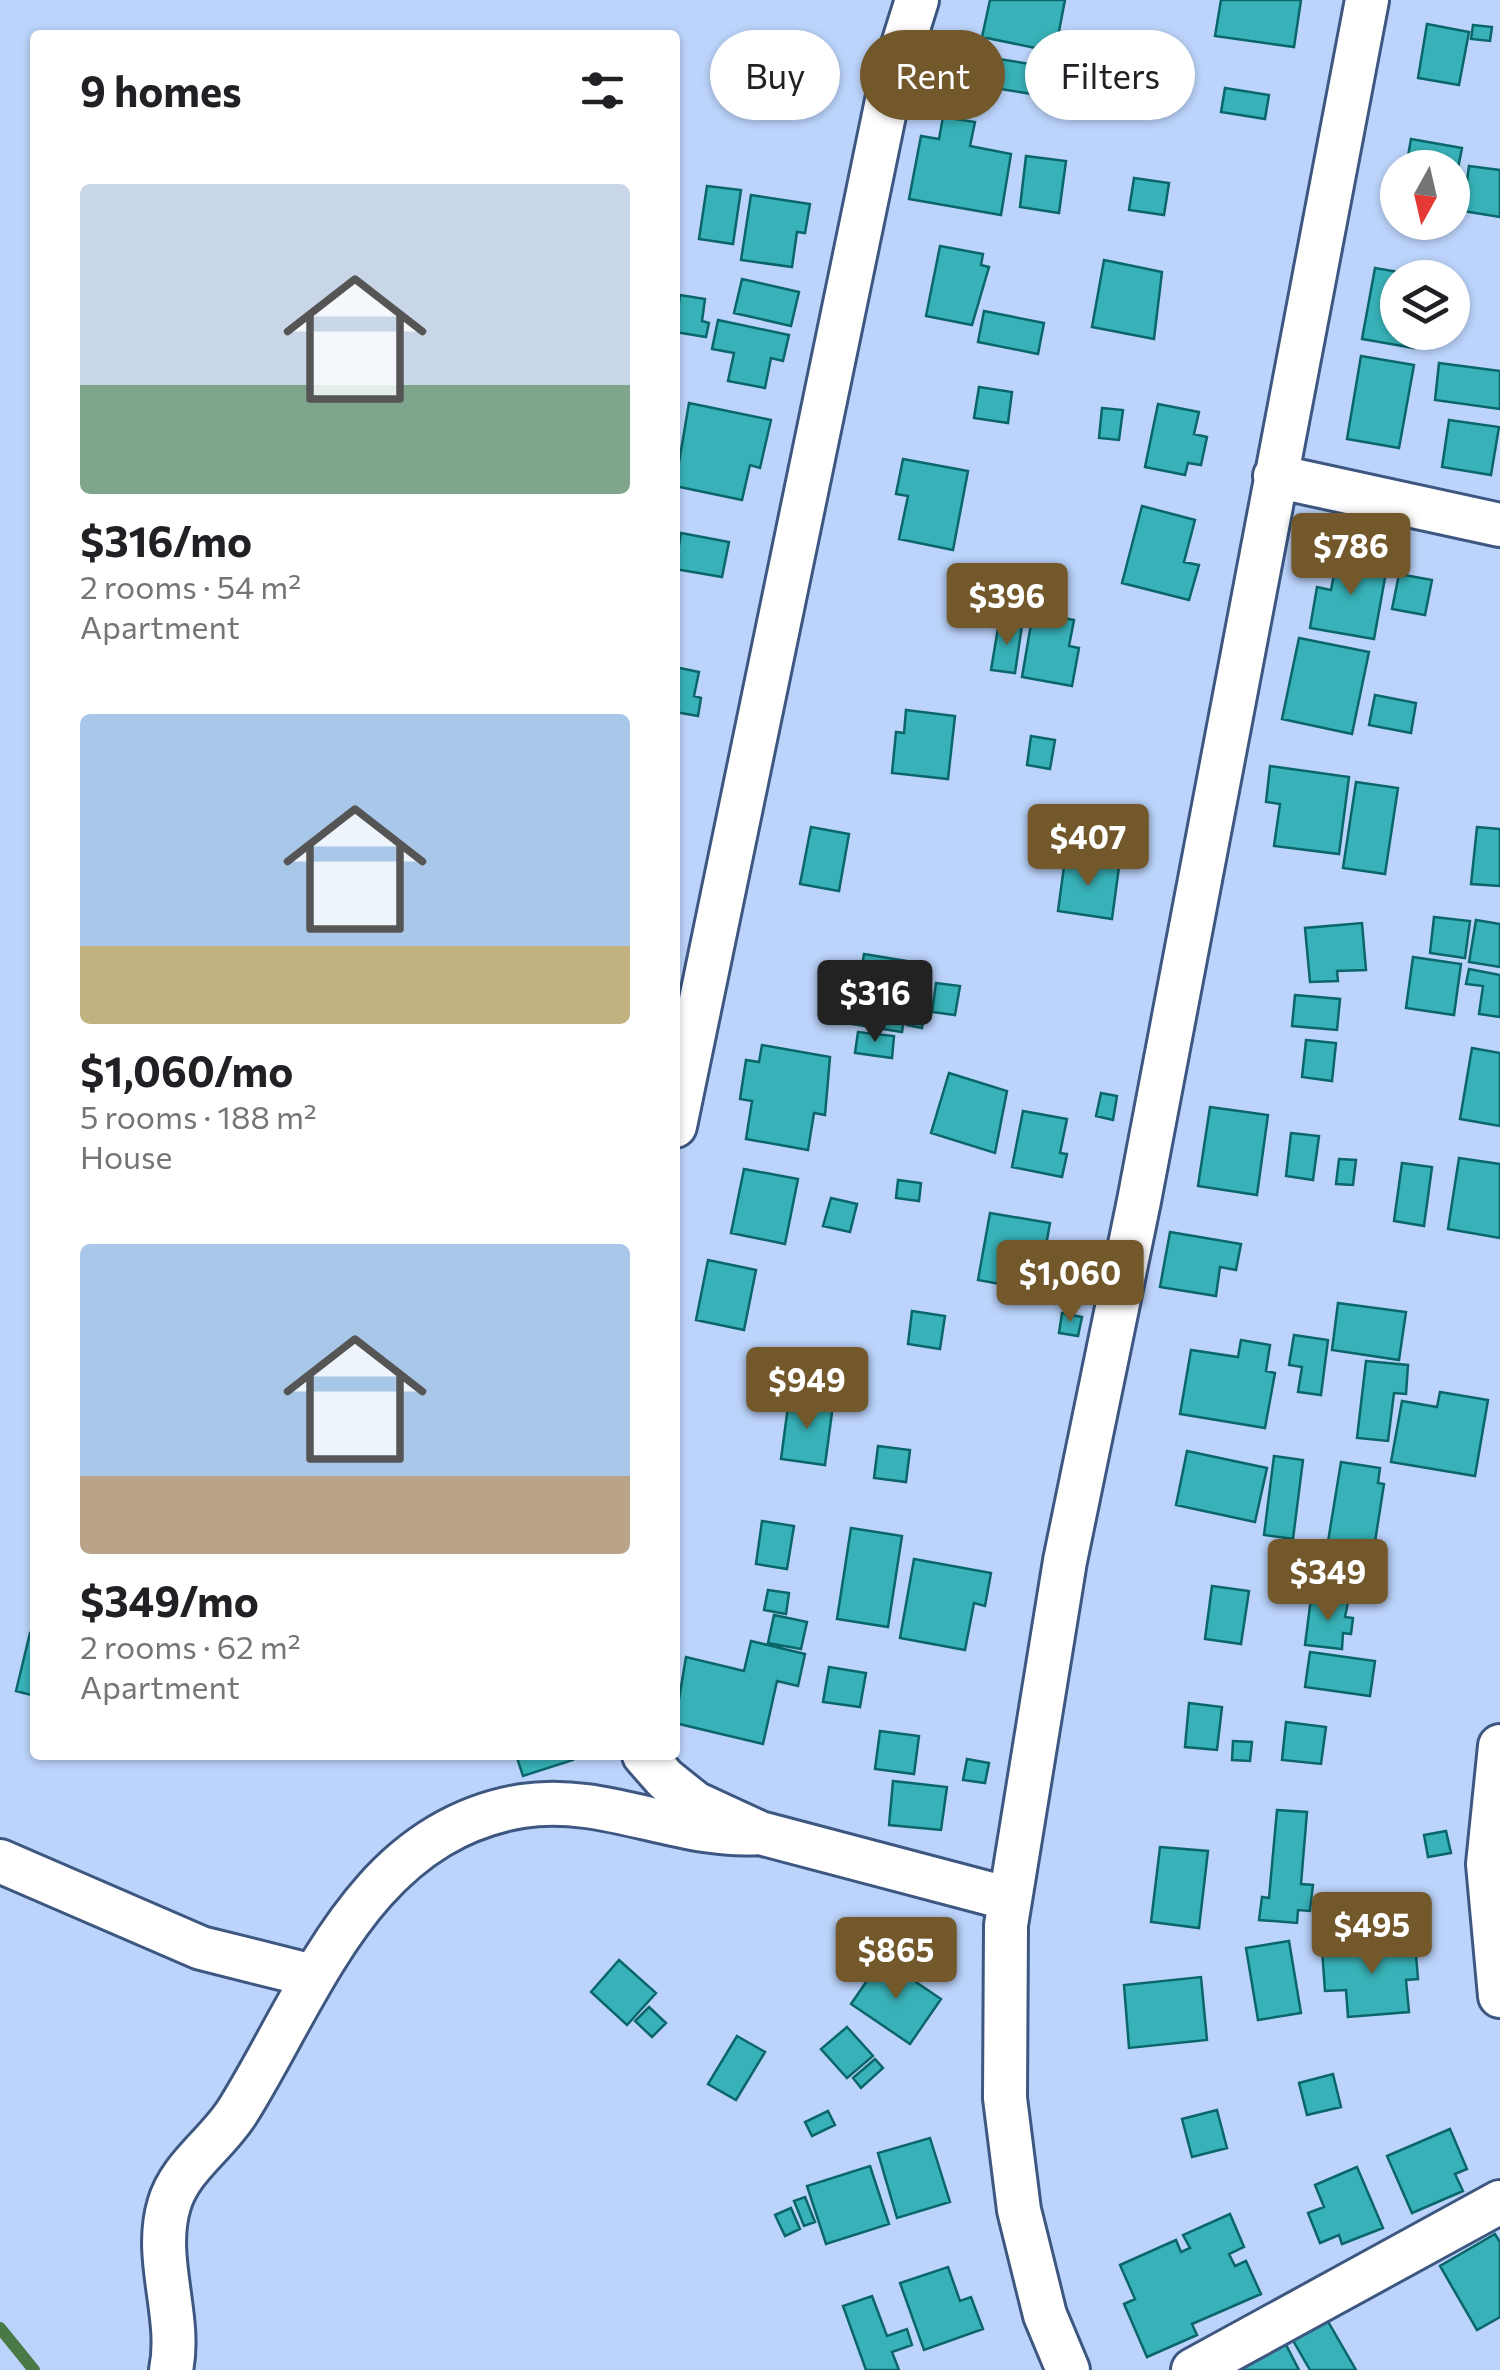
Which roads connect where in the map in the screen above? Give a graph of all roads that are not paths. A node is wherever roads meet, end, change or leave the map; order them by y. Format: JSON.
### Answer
{"nodes":[{"id":1,"x":917,"y":0,"type":"edge"},
{"id":2,"x":1367,"y":0,"type":"edge"},
{"id":3,"x":1276,"y":476,"type":"junction"},
{"id":4,"x":1500,"y":524,"type":"edge"},
{"id":5,"x":680,"y":1102,"type":"edge"},
{"id":6,"x":1500,"y":1746,"type":"edge"},
{"id":7,"x":648,"y":1760,"type":"edge"},
{"id":8,"x":760,"y":1833,"type":"junction"},
{"id":9,"x":0,"y":1862,"type":"edge"},
{"id":10,"x":1010,"y":1899,"type":"junction"},
{"id":11,"x":313,"y":1976,"type":"junction"},
{"id":12,"x":1500,"y":1996,"type":"edge"},
{"id":13,"x":1500,"y":2202,"type":"edge"},
{"id":14,"x":170,"y":2370,"type":"edge"},
{"id":15,"x":1068,"y":2370,"type":"edge"},
{"id":16,"x":1193,"y":2370,"type":"edge"}],
"edges":[{"from":1,"to":5,"type":"street"},
{"from":2,"to":3,"type":"street"},
{"from":3,"to":4,"type":"street"},
{"from":3,"to":10,"type":"street"},
{"from":6,"to":12,"type":"street"},
{"from":7,"to":8,"type":"street"},
{"from":8,"to":10,"type":"street"},
{"from":8,"to":11,"type":"street"},
{"from":9,"to":11,"type":"street"},
{"from":10,"to":15,"type":"street"},
{"from":11,"to":14,"type":"street"},
{"from":13,"to":16,"type":"street"}]}
